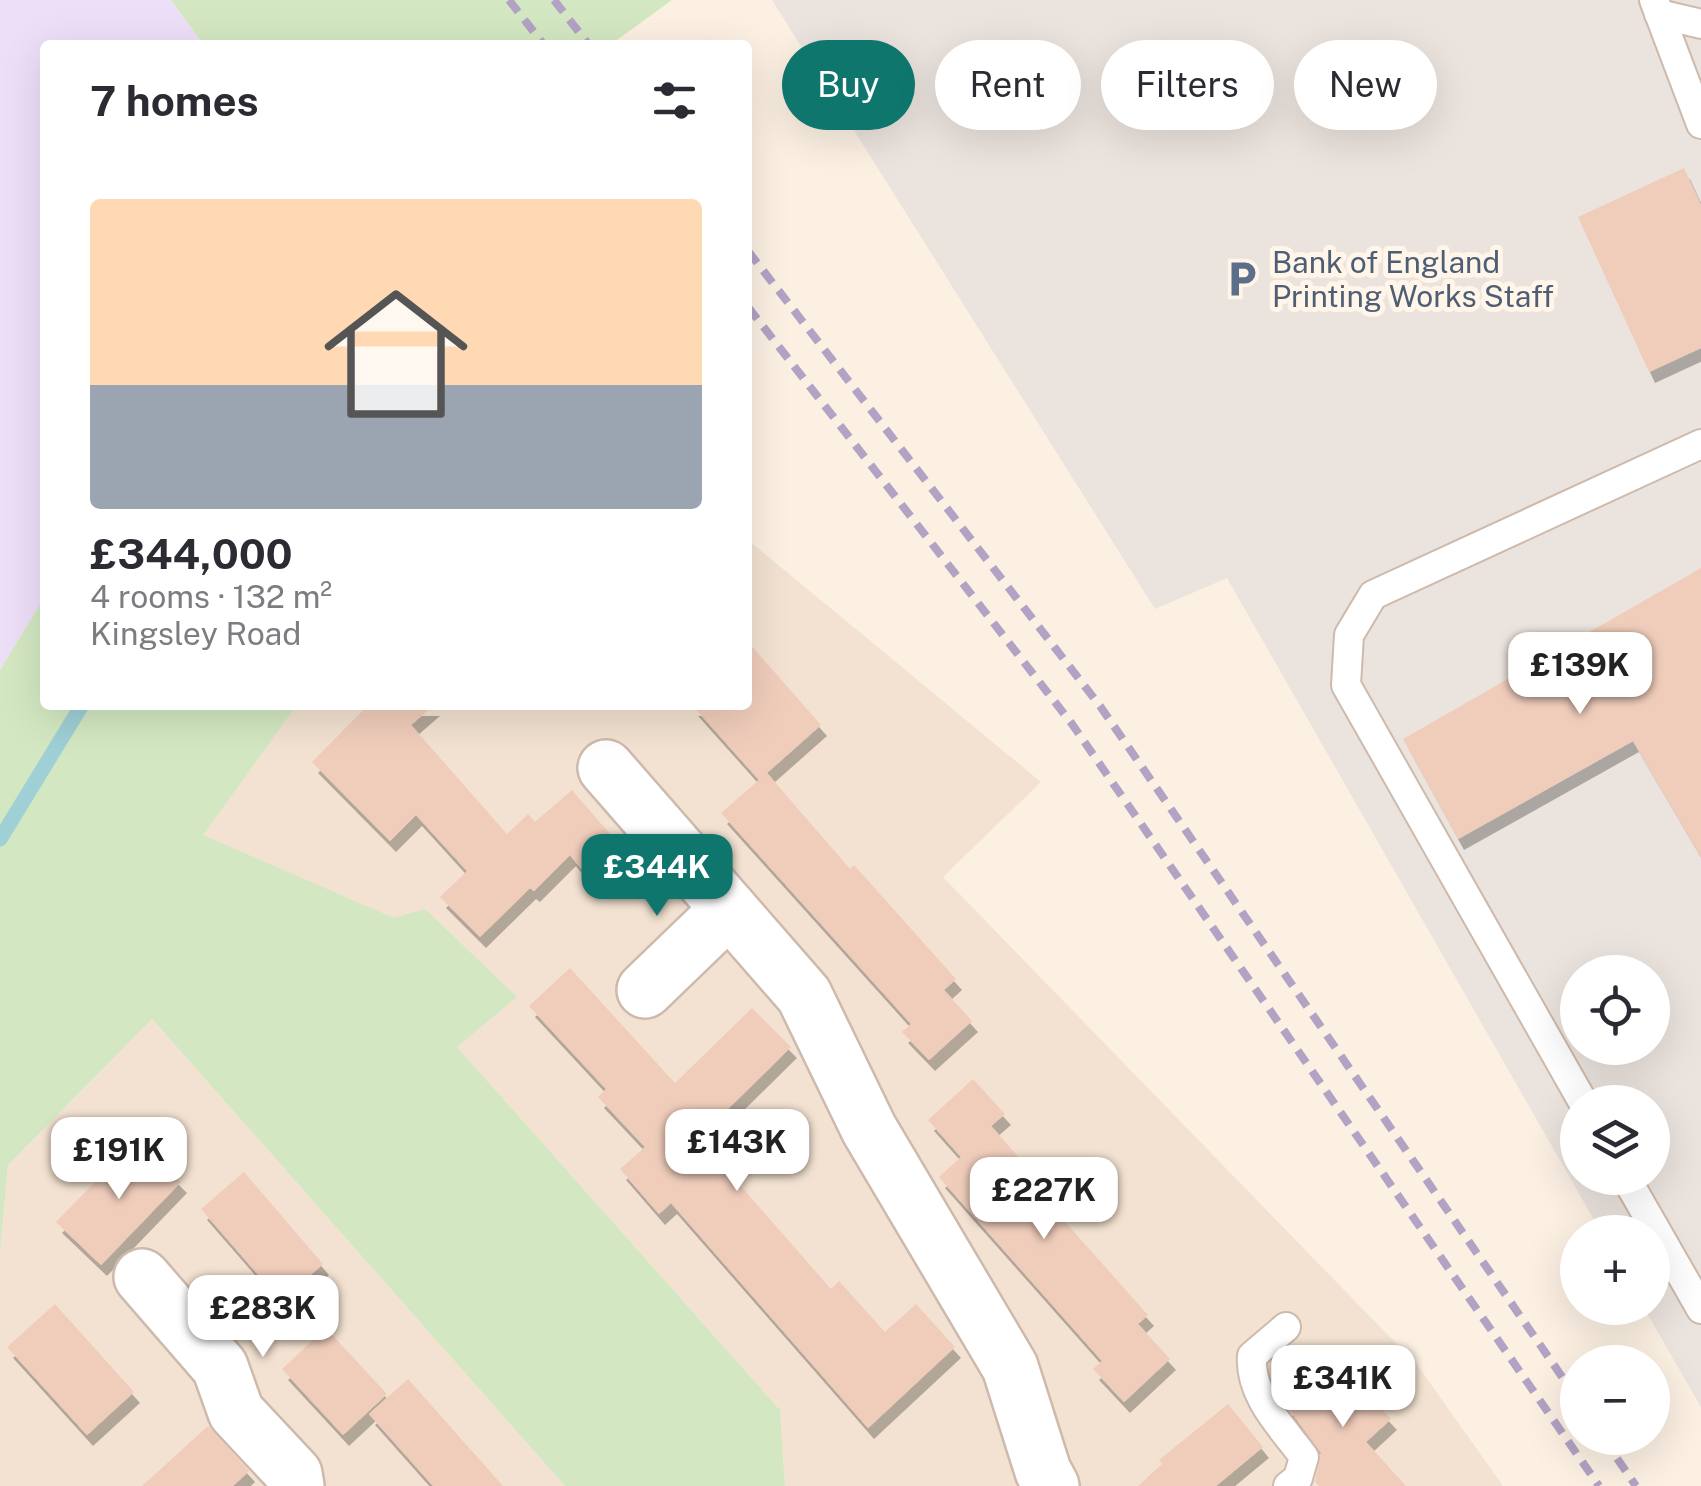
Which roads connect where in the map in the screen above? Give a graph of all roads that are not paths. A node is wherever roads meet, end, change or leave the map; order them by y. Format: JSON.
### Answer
{"nodes":[{"id":1,"x":1657,"y":7,"type":"edge"},
{"id":2,"x":1701,"y":24,"type":"edge"},
{"id":3,"x":1701,"y":124,"type":"edge"},
{"id":4,"x":1701,"y":444,"type":"edge"},
{"id":5,"x":606,"y":768,"type":"dead end"},
{"id":6,"x":729,"y":909,"type":"junction"},
{"id":7,"x":645,"y":990,"type":"dead end"},
{"id":8,"x":1573,"y":1085,"type":"edge"},
{"id":9,"x":1636,"y":1195,"type":"edge"},
{"id":10,"x":142,"y":1277,"type":"dead end"},
{"id":11,"x":1701,"y":1309,"type":"edge"},
{"id":12,"x":1286,"y":1327,"type":"dead end"},
{"id":13,"x":296,"y":1486,"type":"edge"},
{"id":14,"x":1051,"y":1486,"type":"edge"},
{"id":15,"x":1288,"y":1486,"type":"edge"}],
"edges":[{"from":1,"to":2,"type":"lane"},
{"from":1,"to":3,"type":"lane"},
{"from":4,"to":8,"type":"lane"},
{"from":5,"to":6,"type":"street"},
{"from":6,"to":7,"type":"street"},
{"from":6,"to":14,"type":"street"},
{"from":9,"to":11,"type":"lane"},
{"from":10,"to":13,"type":"street"},
{"from":12,"to":15,"type":"lane"}]}
